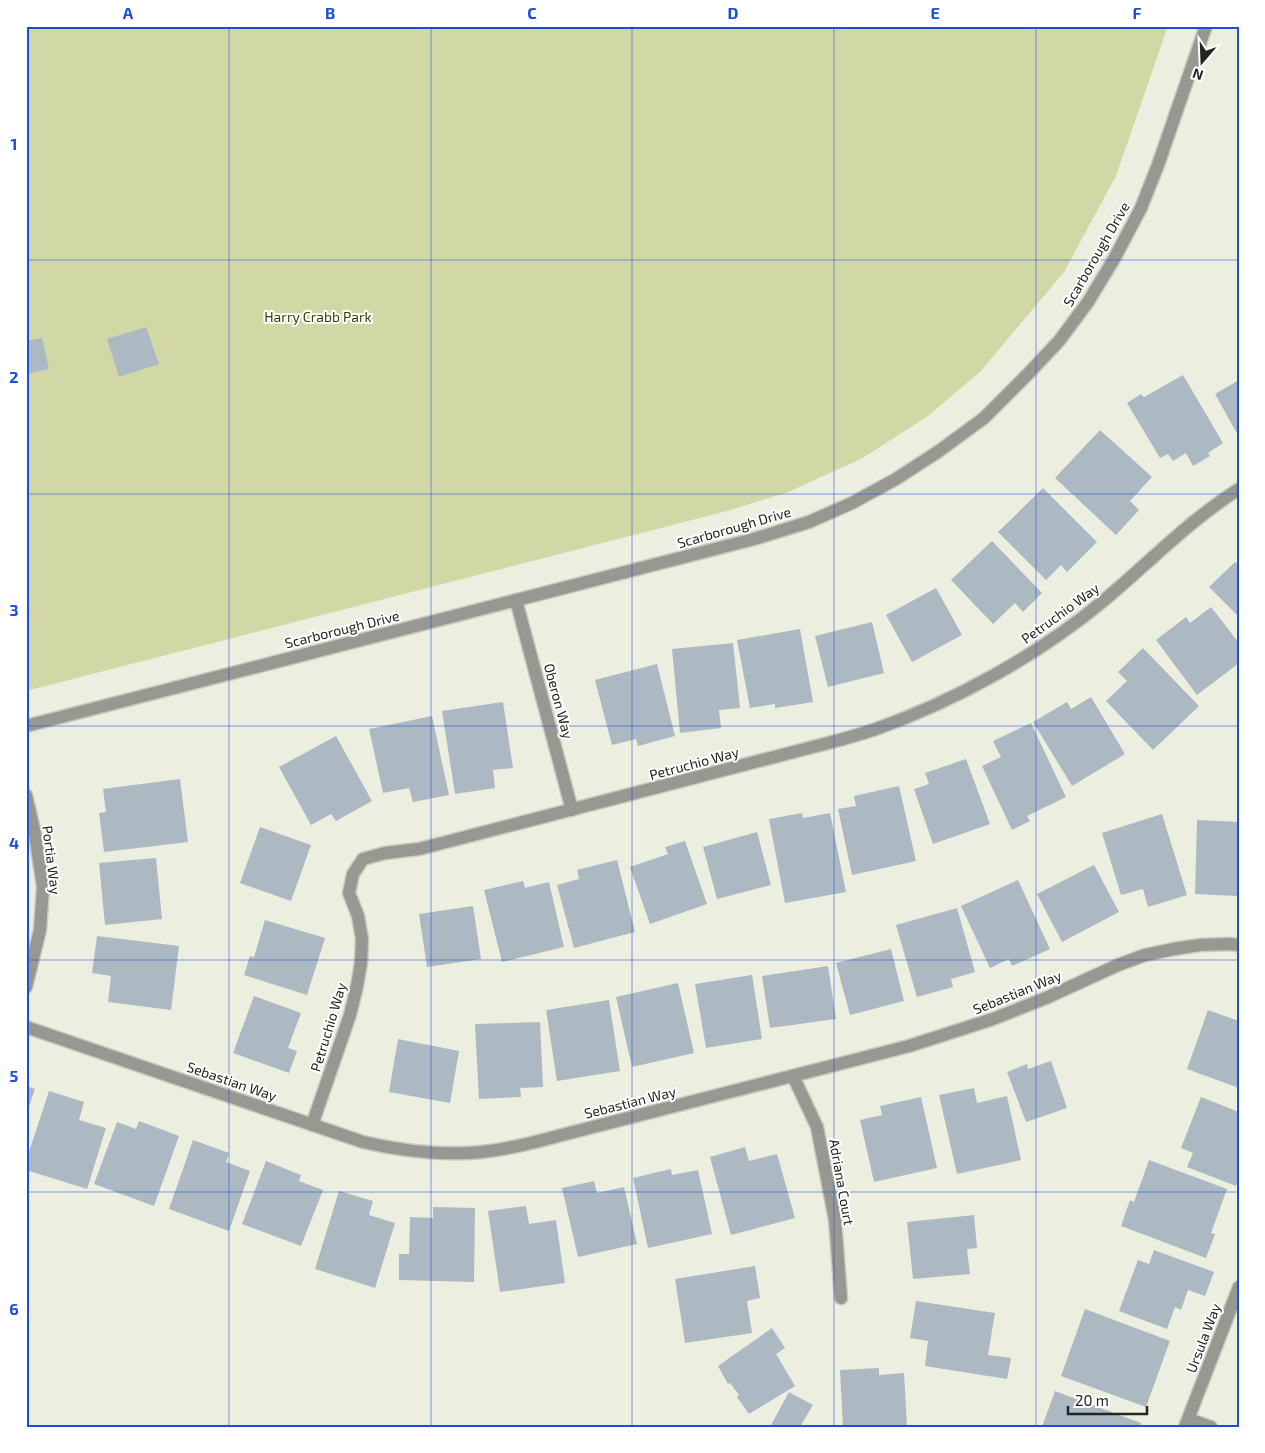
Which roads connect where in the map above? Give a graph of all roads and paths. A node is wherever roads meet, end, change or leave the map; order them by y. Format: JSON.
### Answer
{"nodes":[{"id":1,"x":1206,"y":26,"type":"edge"},
{"id":2,"x":1239,"y":489,"type":"edge"},
{"id":3,"x":516,"y":600,"type":"junction"},
{"id":4,"x":26,"y":726,"type":"edge"},
{"id":5,"x":26,"y":795,"type":"edge"},
{"id":6,"x":572,"y":810,"type":"junction"},
{"id":7,"x":1239,"y":945,"type":"edge"},
{"id":8,"x":26,"y":987,"type":"edge"},
{"id":9,"x":26,"y":1027,"type":"edge"},
{"id":10,"x":793,"y":1076,"type":"junction"},
{"id":11,"x":312,"y":1125,"type":"junction"},
{"id":12,"x":1239,"y":1288,"type":"edge"},
{"id":13,"x":841,"y":1298,"type":"dead end"},
{"id":14,"x":1187,"y":1423,"type":"edge"},
{"id":15,"x":1211,"y":1427,"type":"edge"}],
"edges":[{"from":1,"to":3,"type":"street","name":"Scarborough Drive"},
{"from":2,"to":6,"type":"street","name":"Petruchio Way"},
{"from":3,"to":4,"type":"street","name":"Scarborough Drive"},
{"from":3,"to":6,"type":"street","name":"Oberon Way"},
{"from":5,"to":8,"type":"street","name":"Portia Way"},
{"from":6,"to":11,"type":"street","name":"Petruchio Way"},
{"from":7,"to":10,"type":"street","name":"Sebastian Way"},
{"from":9,"to":11,"type":"street","name":"Sebastian Way"},
{"from":10,"to":11,"type":"street","name":"Sebastian Way"},
{"from":10,"to":13,"type":"street","name":"Adriana Court"},
{"from":12,"to":14,"type":"street","name":"Ursula Way"},
{"from":14,"to":15,"type":"street"}]}
